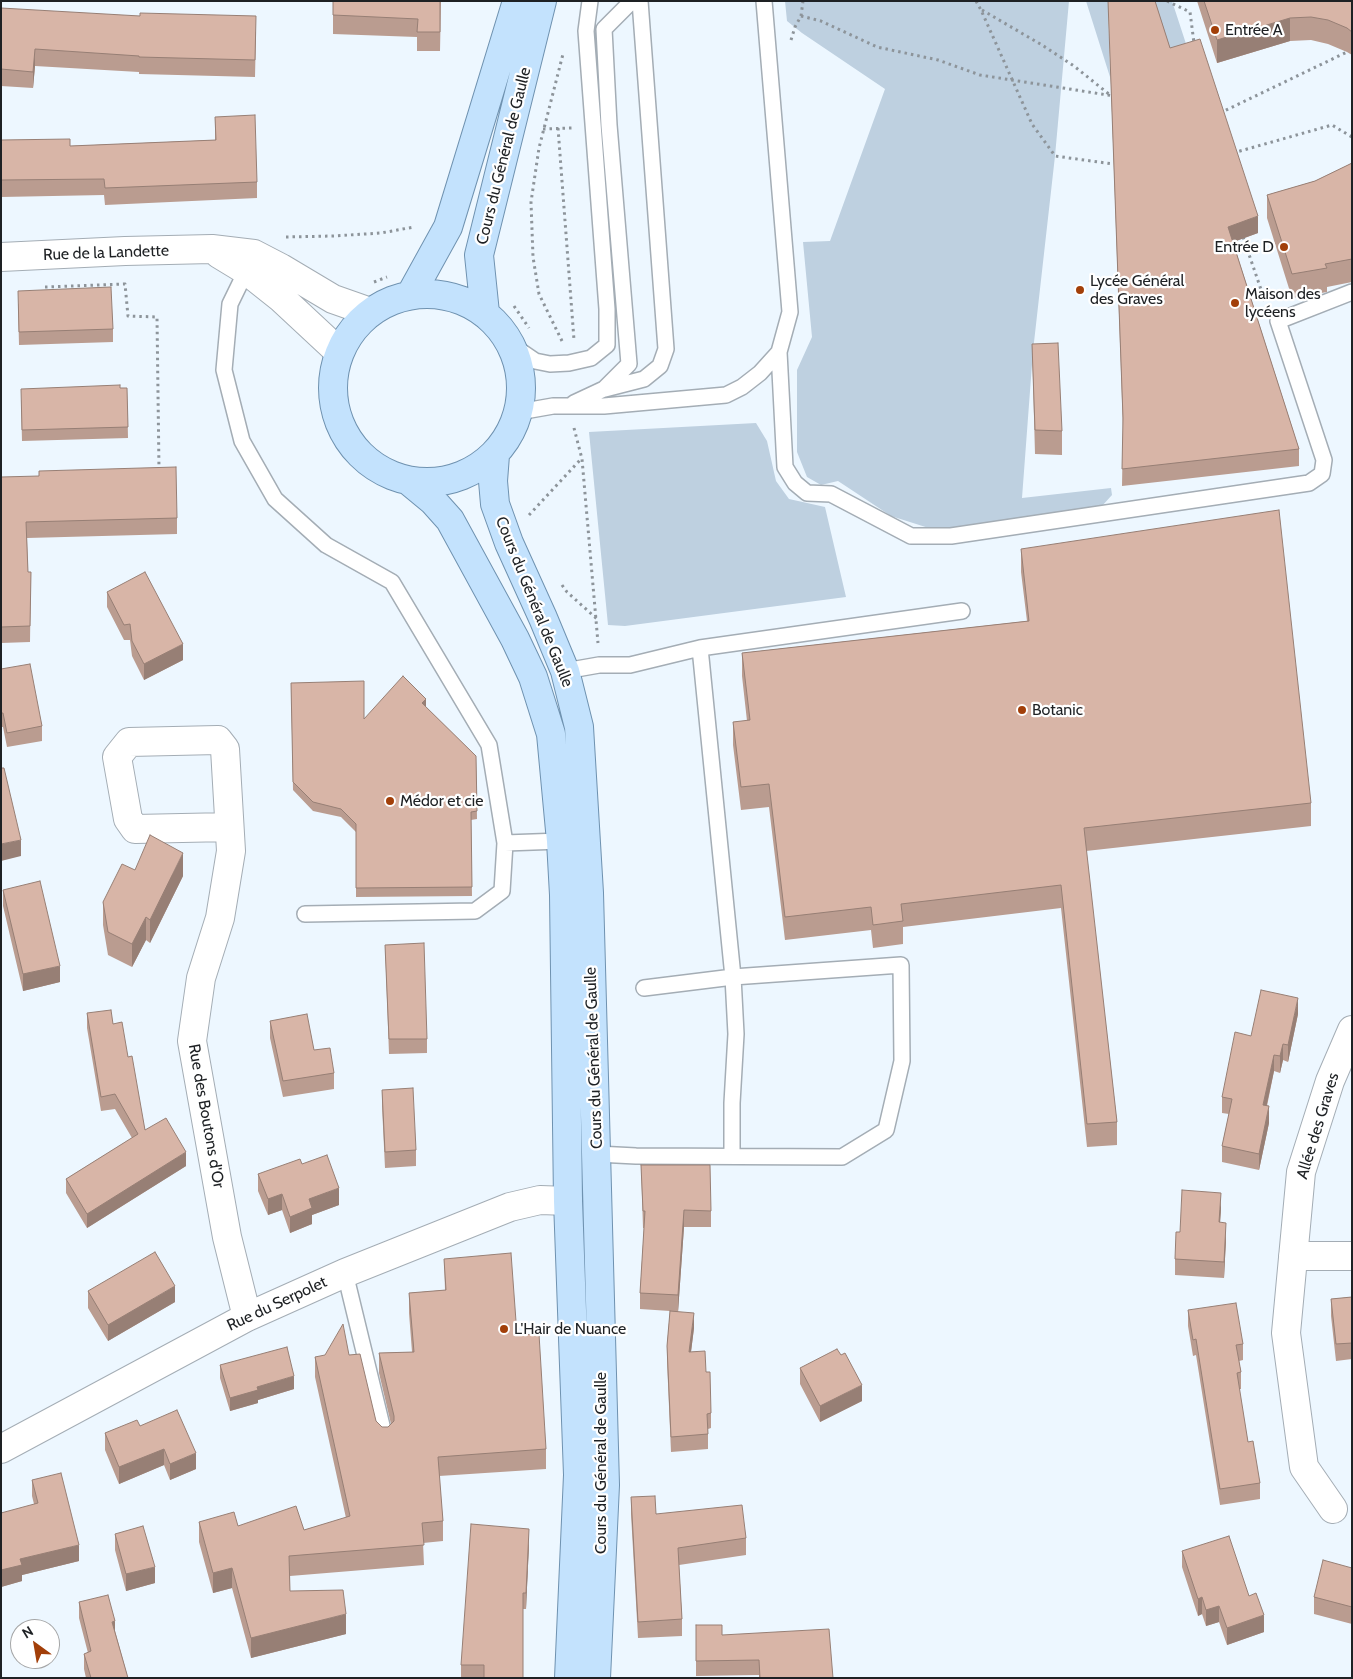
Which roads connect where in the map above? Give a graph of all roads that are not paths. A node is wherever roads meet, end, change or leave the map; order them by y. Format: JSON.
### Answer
{"nodes":[{"id":1,"x":518,"y":1,"type":"edge"},
{"id":2,"x":542,"y":1,"type":"edge"},
{"id":3,"x":632,"y":1,"type":"edge"},
{"id":4,"x":640,"y":1,"type":"edge"},
{"id":5,"x":764,"y":1,"type":"edge"},
{"id":6,"x":590,"y":2,"type":"edge"},
{"id":7,"x":1,"y":257,"type":"edge"},
{"id":8,"x":250,"y":263,"type":"junction"},
{"id":9,"x":1352,"y":292,"type":"edge"},
{"id":10,"x":411,"y":294,"type":"junction"},
{"id":11,"x":370,"y":312,"type":"junction"},
{"id":12,"x":485,"y":313,"type":"junction"},
{"id":13,"x":513,"y":346,"type":"junction"},
{"id":14,"x":339,"y":352,"type":"junction"},
{"id":15,"x":779,"y":352,"type":"junction"},
{"id":16,"x":604,"y":389,"type":"junction"},
{"id":17,"x":571,"y":405,"type":"junction"},
{"id":18,"x":519,"y":412,"type":"junction"},
{"id":19,"x":495,"y":455,"type":"junction"},
{"id":20,"x":410,"y":482,"type":"junction"},
{"id":21,"x":962,"y":611,"type":"dead end"},
{"id":22,"x":700,"y":648,"type":"junction"},
{"id":23,"x":565,"y":671,"type":"junction"},
{"id":24,"x":229,"y":827,"type":"junction"},
{"id":25,"x":561,"y":841,"type":"junction"},
{"id":26,"x":505,"y":842,"type":"junction"},
{"id":27,"x":305,"y":914,"type":"dead end"},
{"id":28,"x":733,"y":977,"type":"junction"},
{"id":29,"x":644,"y":988,"type":"dead end"},
{"id":30,"x":1352,"y":1030,"type":"edge"},
{"id":31,"x":582,"y":1154,"type":"junction"},
{"id":32,"x":732,"y":1156,"type":"junction"},
{"id":33,"x":583,"y":1201,"type":"junction"},
{"id":34,"x":1293,"y":1256,"type":"junction"},
{"id":35,"x":1352,"y":1256,"type":"edge"},
{"id":36,"x":345,"y":1273,"type":"junction"},
{"id":37,"x":247,"y":1317,"type":"junction"},
{"id":38,"x":386,"y":1438,"type":"edge"},
{"id":39,"x":1,"y":1449,"type":"edge"},
{"id":40,"x":1333,"y":1509,"type":"dead end"},
{"id":41,"x":569,"y":1678,"type":"edge"},
{"id":42,"x":596,"y":1678,"type":"edge"}],
"edges":[{"from":1,"to":10,"type":"main road","name":"Cours du Général de Gaulle"},
{"from":2,"to":12,"type":"main road","name":"Cours du Général de Gaulle"},
{"from":3,"to":16,"type":"lane"},
{"from":4,"to":16,"type":"lane"},
{"from":5,"to":15,"type":"lane"},
{"from":6,"to":13,"type":"lane"},
{"from":7,"to":8,"type":"street","name":"Rue de la Landette"},
{"from":8,"to":11,"type":"street","name":"Rue de la Landette"},
{"from":8,"to":14,"type":"street"},
{"from":8,"to":26,"type":"lane"},
{"from":9,"to":15,"type":"lane"},
{"from":10,"to":11,"type":"main road"},
{"from":10,"to":12,"type":"main road"},
{"from":11,"to":14,"type":"main road"},
{"from":12,"to":13,"type":"main road"},
{"from":13,"to":18,"type":"main road"},
{"from":14,"to":20,"type":"main road"},
{"from":15,"to":17,"type":"lane"},
{"from":16,"to":17,"type":"lane"},
{"from":17,"to":18,"type":"lane"},
{"from":18,"to":19,"type":"main road"},
{"from":19,"to":20,"type":"main road"},
{"from":19,"to":23,"type":"main road","name":"Cours du Général de Gaulle"},
{"from":20,"to":25,"type":"main road","name":"Cours du Général de Gaulle"},
{"from":21,"to":22,"type":"lane"},
{"from":22,"to":23,"type":"lane"},
{"from":22,"to":28,"type":"lane"},
{"from":23,"to":31,"type":"main road","name":"Cours du Général de Gaulle"},
{"from":24,"to":24,"type":"street","name":"Rue des Boutons d'Or"},
{"from":24,"to":37,"type":"street","name":"Rue des Boutons d'Or"},
{"from":25,"to":26,"type":"lane"},
{"from":25,"to":31,"type":"main road","name":"Cours du Général de Gaulle"},
{"from":26,"to":27,"type":"lane"},
{"from":28,"to":29,"type":"lane"},
{"from":28,"to":32,"type":"lane"},
{"from":28,"to":32,"type":"lane"},
{"from":30,"to":34,"type":"street","name":"Allée des Graves"},
{"from":31,"to":32,"type":"lane"},
{"from":31,"to":33,"type":"main road","name":"Cours du Général de Gaulle"},
{"from":33,"to":36,"type":"street","name":"Rue du Serpolet"},
{"from":33,"to":41,"type":"main road","name":"Cours du Général de Gaulle"},
{"from":33,"to":42,"type":"main road","name":"Cours du Général de Gaulle"},
{"from":34,"to":35,"type":"street"},
{"from":34,"to":40,"type":"street","name":"Allée des Graves"},
{"from":36,"to":37,"type":"street","name":"Rue du Serpolet"},
{"from":36,"to":38,"type":"lane"},
{"from":37,"to":39,"type":"street","name":"Rue du Serpolet"}]}
